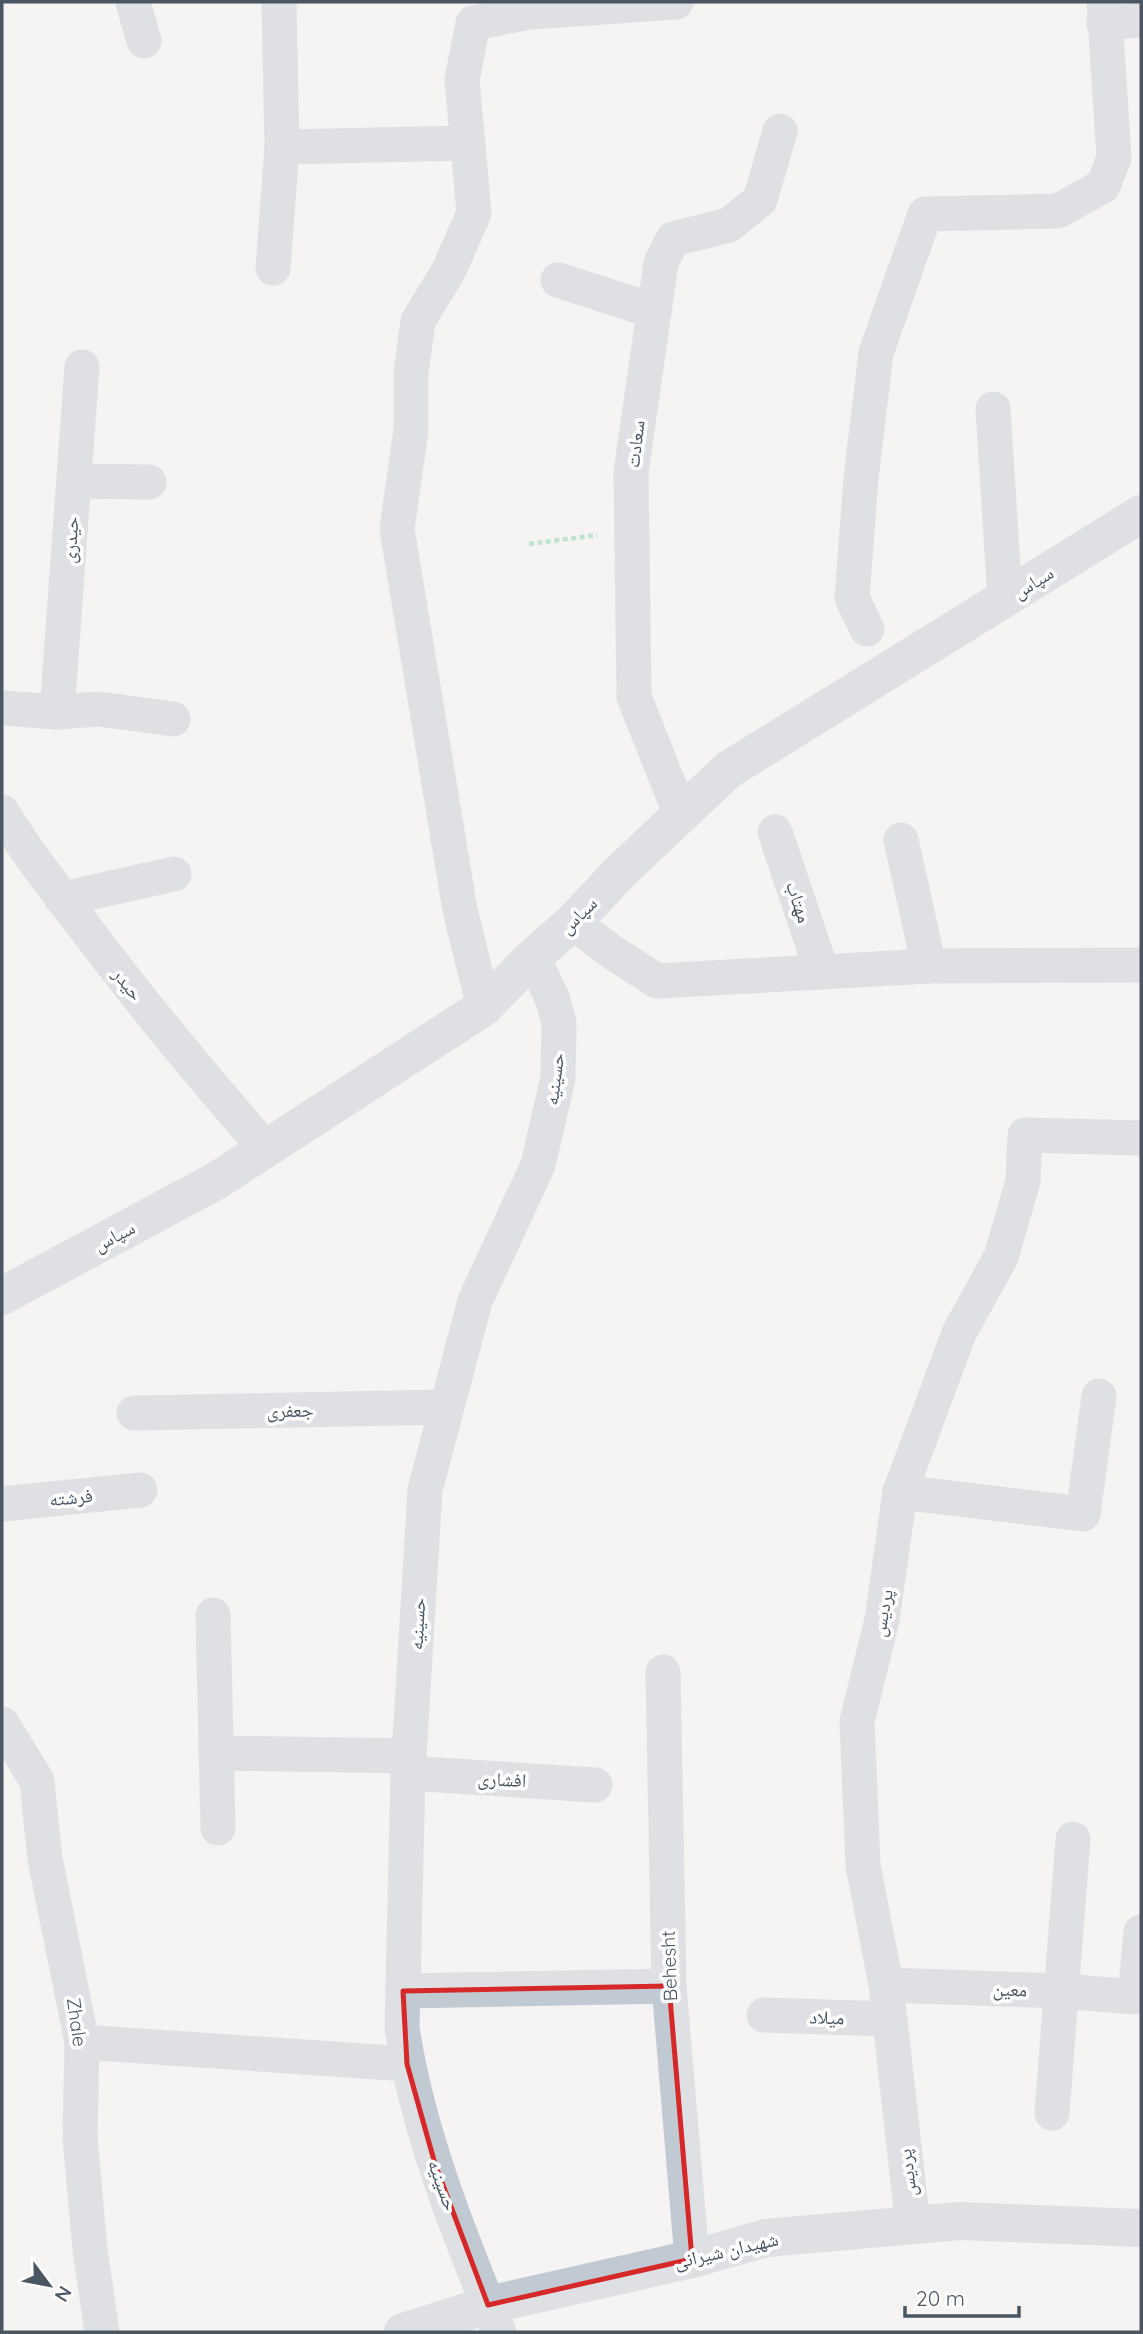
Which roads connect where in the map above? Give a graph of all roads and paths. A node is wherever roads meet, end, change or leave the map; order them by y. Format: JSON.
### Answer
{"nodes":[{"id":1,"x":133,"y":2,"type":"edge"},
{"id":2,"x":279,"y":2,"type":"edge"},
{"id":3,"x":676,"y":2,"type":"edge"},
{"id":4,"x":1104,"y":13,"type":"edge"},
{"id":5,"x":1141,"y":20,"type":"edge"},
{"id":6,"x":144,"y":41,"type":"dead end"},
{"id":7,"x":780,"y":131,"type":"dead end"},
{"id":8,"x":468,"y":143,"type":"junction"},
{"id":9,"x":282,"y":147,"type":"junction"},
{"id":10,"x":273,"y":268,"type":"dead end"},
{"id":11,"x":558,"y":280,"type":"dead end"},
{"id":12,"x":654,"y":311,"type":"junction"},
{"id":13,"x":82,"y":367,"type":"dead end"},
{"id":14,"x":993,"y":409,"type":"dead end"},
{"id":15,"x":74,"y":481,"type":"junction"},
{"id":16,"x":149,"y":482,"type":"dead end"},
{"id":17,"x":1141,"y":514,"type":"edge"},
{"id":18,"x":632,"y":530,"type":"junction"},
{"id":19,"x":529,"y":544,"type":"dead end"},
{"id":20,"x":1005,"y":599,"type":"junction"},
{"id":21,"x":867,"y":629,"type":"dead end"},
{"id":22,"x":2,"y":708,"type":"edge"},
{"id":23,"x":57,"y":712,"type":"junction"},
{"id":24,"x":173,"y":719,"type":"dead end"},
{"id":25,"x":2,"y":812,"type":"edge"},
{"id":26,"x":681,"y":815,"type":"junction"},
{"id":27,"x":775,"y":832,"type":"dead end"},
{"id":28,"x":901,"y":840,"type":"dead end"},
{"id":29,"x":174,"y":874,"type":"dead end"},
{"id":30,"x":62,"y":899,"type":"junction"},
{"id":31,"x":573,"y":922,"type":"junction"},
{"id":32,"x":533,"y":957,"type":"junction"},
{"id":33,"x":1141,"y":965,"type":"edge"},
{"id":34,"x":929,"y":966,"type":"junction"},
{"id":35,"x":822,"y":972,"type":"junction"},
{"id":36,"x":484,"y":1007,"type":"junction"},
{"id":37,"x":1141,"y":1138,"type":"edge"},
{"id":38,"x":265,"y":1148,"type":"junction"},
{"id":39,"x":2,"y":1296,"type":"edge"},
{"id":40,"x":1099,"y":1396,"type":"dead end"},
{"id":41,"x":447,"y":1407,"type":"junction"},
{"id":42,"x":134,"y":1413,"type":"dead end"},
{"id":43,"x":140,"y":1490,"type":"dead end"},
{"id":44,"x":900,"y":1492,"type":"junction"},
{"id":45,"x":2,"y":1504,"type":"edge"},
{"id":46,"x":213,"y":1615,"type":"dead end"},
{"id":47,"x":663,"y":1672,"type":"dead end"},
{"id":48,"x":2,"y":1724,"type":"edge"},
{"id":49,"x":216,"y":1753,"type":"junction"},
{"id":50,"x":409,"y":1765,"type":"junction"},
{"id":51,"x":595,"y":1785,"type":"dead end"},
{"id":52,"x":218,"y":1828,"type":"dead end"},
{"id":53,"x":1073,"y":1839,"type":"dead end"},
{"id":54,"x":1141,"y":1932,"type":"edge"},
{"id":55,"x":669,"y":1986,"type":"junction"},
{"id":56,"x":1062,"y":1991,"type":"junction"},
{"id":57,"x":402,"y":1992,"type":"junction"},
{"id":58,"x":887,"y":2002,"type":"junction"},
{"id":59,"x":764,"y":2015,"type":"dead end"},
{"id":60,"x":82,"y":2042,"type":"junction"},
{"id":61,"x":407,"y":2064,"type":"junction"},
{"id":62,"x":1052,"y":2113,"type":"dead end"},
{"id":63,"x":913,"y":2226,"type":"junction"},
{"id":64,"x":1141,"y":2228,"type":"edge"},
{"id":65,"x":692,"y":2259,"type":"junction"},
{"id":66,"x":494,"y":2318,"type":"edge"},
{"id":67,"x":102,"y":2332,"type":"edge"},
{"id":68,"x":403,"y":2332,"type":"edge"}],
"edges":[{"from":1,"to":6,"type":"street"},
{"from":2,"to":9,"type":"street"},
{"from":3,"to":8,"type":"street"},
{"from":4,"to":5,"type":"street"},
{"from":4,"to":21,"type":"street"},
{"from":7,"to":12,"type":"street","name":"سعادت"},
{"from":8,"to":9,"type":"street"},
{"from":8,"to":36,"type":"street"},
{"from":9,"to":10,"type":"street"},
{"from":11,"to":12,"type":"street"},
{"from":12,"to":18,"type":"street","name":"سعادت"},
{"from":13,"to":15,"type":"street","name":"حیدری"},
{"from":14,"to":20,"type":"street"},
{"from":15,"to":16,"type":"street"},
{"from":15,"to":23,"type":"street","name":"حیدری"},
{"from":17,"to":20,"type":"street","name":"سپاس"},
{"from":18,"to":19,"type":"path"},
{"from":18,"to":26,"type":"street","name":"سعادت"},
{"from":20,"to":26,"type":"street","name":"سپاس"},
{"from":22,"to":23,"type":"street"},
{"from":23,"to":24,"type":"street"},
{"from":25,"to":30,"type":"street","name":"حیدر"},
{"from":26,"to":31,"type":"street","name":"سپاس"},
{"from":27,"to":35,"type":"street","name":"مهتاب"},
{"from":28,"to":34,"type":"street"},
{"from":29,"to":30,"type":"street"},
{"from":30,"to":38,"type":"street","name":"حیدر"},
{"from":31,"to":32,"type":"street","name":"سپاس"},
{"from":31,"to":35,"type":"street"},
{"from":32,"to":36,"type":"street","name":"سپاس"},
{"from":32,"to":41,"type":"street","name":"حسینیه"},
{"from":33,"to":34,"type":"street"},
{"from":34,"to":35,"type":"street"},
{"from":36,"to":38,"type":"street","name":"سپاس"},
{"from":37,"to":44,"type":"street","name":"پردیس"},
{"from":38,"to":39,"type":"street","name":"سپاس"},
{"from":40,"to":44,"type":"street"},
{"from":41,"to":42,"type":"street","name":"جعفری"},
{"from":41,"to":50,"type":"street","name":"حسینیه"},
{"from":43,"to":45,"type":"street","name":"فرشته"},
{"from":44,"to":58,"type":"street","name":"پردیس"},
{"from":46,"to":49,"type":"street"},
{"from":47,"to":55,"type":"street","name":"Behesht"},
{"from":48,"to":60,"type":"street","name":"Zhale"},
{"from":49,"to":50,"type":"street","name":"افشاری"},
{"from":49,"to":52,"type":"street"},
{"from":50,"to":51,"type":"street","name":"افشاری"},
{"from":50,"to":57,"type":"street","name":"حسینیه"},
{"from":53,"to":56,"type":"street"},
{"from":54,"to":56,"type":"street","name":"معین"},
{"from":55,"to":57,"type":"street"},
{"from":55,"to":65,"type":"street","name":"Behesht"},
{"from":56,"to":58,"type":"street","name":"معین"},
{"from":56,"to":62,"type":"street"},
{"from":57,"to":61,"type":"street","name":"حسینیه"},
{"from":58,"to":59,"type":"street","name":"میلاد"},
{"from":58,"to":63,"type":"street","name":"پردیس"},
{"from":60,"to":61,"type":"street"},
{"from":60,"to":67,"type":"street","name":"Zhale"},
{"from":61,"to":66,"type":"street","name":"حسینیه"},
{"from":63,"to":64,"type":"street","name":"شهیدان شیرانی"},
{"from":63,"to":65,"type":"street","name":"شهیدان شیرانی"},
{"from":65,"to":66,"type":"street","name":"شهیدان شیرانی"},
{"from":66,"to":68,"type":"street","name":"شهیدان شیرانی"}]}
